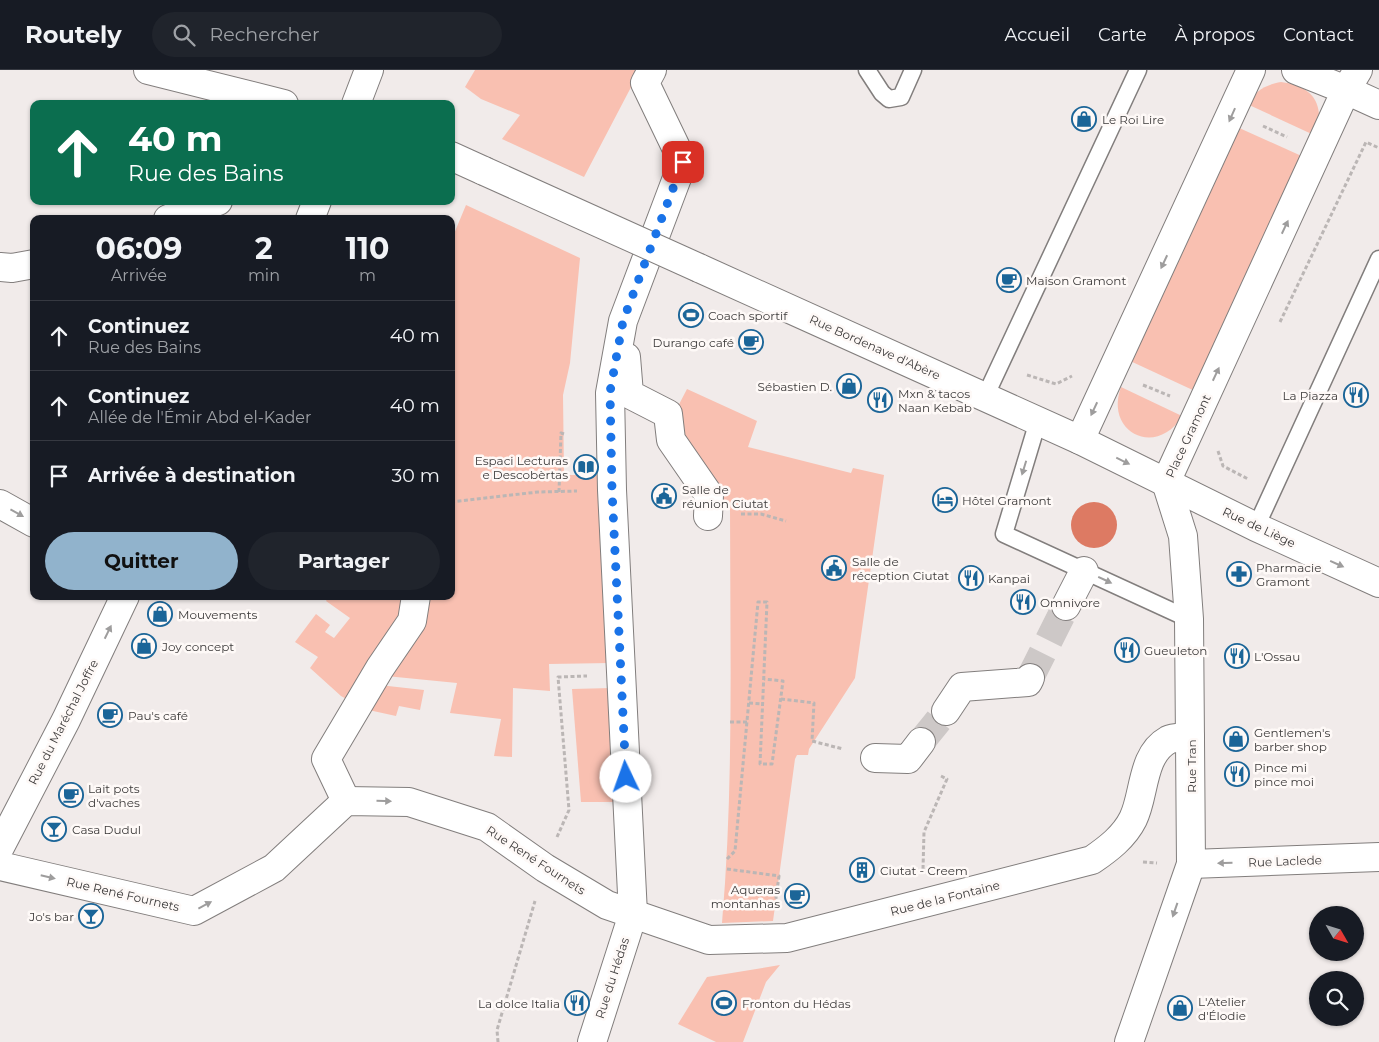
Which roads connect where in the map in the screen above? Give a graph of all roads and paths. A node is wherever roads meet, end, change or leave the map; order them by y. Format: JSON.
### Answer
{"nodes":[{"id":1,"x":148,"y":70,"type":"edge"},
{"id":2,"x":369,"y":70,"type":"edge"},
{"id":3,"x":652,"y":70,"type":"edge"},
{"id":4,"x":867,"y":70,"type":"edge"},
{"id":5,"x":913,"y":70,"type":"edge"},
{"id":6,"x":1138,"y":70,"type":"edge"},
{"id":7,"x":1251,"y":70,"type":"edge"},
{"id":8,"x":1296,"y":70,"type":"edge"},
{"id":9,"x":1352,"y":80,"type":"edge"},
{"id":10,"x":268,"y":100,"type":"edge"},
{"id":11,"x":358,"y":100,"type":"edge"},
{"id":12,"x":1379,"y":105,"type":"edge"},
{"id":13,"x":1233,"y":112,"type":"junction"},
{"id":14,"x":1379,"y":148,"type":"edge"},
{"id":15,"x":1319,"y":151,"type":"junction"},
{"id":16,"x":455,"y":158,"type":"edge"},
{"id":17,"x":207,"y":205,"type":"edge"},
{"id":18,"x":179,"y":215,"type":"edge"},
{"id":19,"x":1379,"y":260,"type":"edge"},
{"id":20,"x":30,"y":265,"type":"edge"},
{"id":21,"x":0,"y":267,"type":"edge"},
{"id":22,"x":623,"y":321,"type":"junction"},
{"id":23,"x":1277,"y":328,"type":"dead end"},
{"id":24,"x":1000,"y":366,"type":"junction"},
{"id":25,"x":1112,"y":372,"type":"junction"},
{"id":26,"x":1074,"y":375,"type":"dead end"},
{"id":27,"x":985,"y":397,"type":"junction"},
{"id":28,"x":1200,"y":409,"type":"junction"},
{"id":29,"x":1038,"y":421,"type":"junction"},
{"id":30,"x":564,"y":434,"type":"dead end"},
{"id":31,"x":1080,"y":440,"type":"junction"},
{"id":32,"x":1222,"y":443,"type":"dead end"},
{"id":33,"x":1166,"y":482,"type":"junction"},
{"id":34,"x":612,"y":490,"type":"junction"},
{"id":35,"x":1272,"y":491,"type":"junction"},
{"id":36,"x":559,"y":492,"type":"junction"},
{"id":37,"x":455,"y":502,"type":"edge"},
{"id":38,"x":0,"y":504,"type":"edge"},
{"id":39,"x":738,"y":514,"type":"dead end"},
{"id":40,"x":708,"y":516,"type":"dead end"},
{"id":41,"x":30,"y":520,"type":"edge"},
{"id":42,"x":786,"y":521,"type":"dead end"},
{"id":43,"x":1256,"y":527,"type":"junction"},
{"id":44,"x":1084,"y":571,"type":"junction"},
{"id":45,"x":1379,"y":583,"type":"edge"},
{"id":46,"x":124,"y":600,"type":"edge"},
{"id":47,"x":415,"y":600,"type":"edge"},
{"id":48,"x":1066,"y":606,"type":"tunnel mouth"},
{"id":49,"x":1189,"y":619,"type":"junction"},
{"id":50,"x":593,"y":676,"type":"dead end"},
{"id":51,"x":1030,"y":678,"type":"dead end"},
{"id":52,"x":764,"y":679,"type":"junction"},
{"id":53,"x":781,"y":699,"type":"junction"},
{"id":54,"x":749,"y":703,"type":"junction"},
{"id":55,"x":763,"y":704,"type":"junction"},
{"id":56,"x":946,"y":711,"type":"tunnel mouth"},
{"id":57,"x":730,"y":722,"type":"dead end"},
{"id":58,"x":747,"y":722,"type":"junction"},
{"id":59,"x":1190,"y":737,"type":"junction"},
{"id":60,"x":914,"y":750,"type":"joint"},
{"id":61,"x":875,"y":758,"type":"joint"},
{"id":62,"x":346,"y":801,"type":"junction"},
{"id":63,"x":10,"y":804,"type":"edge"},
{"id":64,"x":560,"y":830,"type":"dead end"},
{"id":65,"x":0,"y":847,"type":"edge"},
{"id":66,"x":1379,"y":857,"type":"edge"},
{"id":67,"x":727,"y":859,"type":"dead end"},
{"id":68,"x":1191,"y":864,"type":"junction"},
{"id":69,"x":0,"y":866,"type":"edge"},
{"id":70,"x":545,"y":868,"type":"junction"},
{"id":71,"x":727,"y":869,"type":"dead end"},
{"id":72,"x":779,"y":876,"type":"dead end"},
{"id":73,"x":927,"y":902,"type":"junction"},
{"id":74,"x":632,"y":914,"type":"junction"},
{"id":75,"x":498,"y":1042,"type":"edge"},
{"id":76,"x":592,"y":1042,"type":"edge"},
{"id":77,"x":1129,"y":1042,"type":"edge"}],
"edges":[{"from":1,"to":10,"type":"street"},
{"from":2,"to":11,"type":"street"},
{"from":3,"to":22,"type":"street","name":"Rue du Hédas"},
{"from":4,"to":5,"type":"lane"},
{"from":6,"to":24,"type":"lane"},
{"from":7,"to":13,"type":"street"},
{"from":8,"to":9,"type":"street"},
{"from":9,"to":12,"type":"street"},
{"from":9,"to":15,"type":"street","name":"Place Gramont"},
{"from":13,"to":15,"type":"path"},
{"from":13,"to":25,"type":"street","one_way":true},
{"from":14,"to":23,"type":"path"},
{"from":28,"to":15,"type":"street","name":"Place Gramont","one_way":true},
{"from":16,"to":27,"type":"street","name":"Rue Bordenave d'Abère","bridge":true},
{"from":17,"to":18,"type":"street"},
{"from":19,"to":35,"type":"lane"},
{"from":20,"to":21,"type":"street"},
{"from":22,"to":34,"type":"street","name":"Rue du Hédas"},
{"from":22,"to":40,"type":"street"},
{"from":24,"to":26,"type":"path"},
{"from":24,"to":27,"type":"lane"},
{"from":25,"to":28,"type":"path"},
{"from":25,"to":31,"type":"street","one_way":true},
{"from":27,"to":29,"type":"street","name":"Rue Bordenave d'Abère"},
{"from":28,"to":33,"type":"street","name":"Place Gramont"},
{"from":29,"to":31,"type":"street","name":"Rue Bordenave d'Abère"},
{"from":29,"to":44,"type":"lane","one_way":true},
{"from":30,"to":36,"type":"path"},
{"from":31,"to":33,"type":"street","name":"Place Gramont","one_way":true},
{"from":32,"to":35,"type":"path"},
{"from":33,"to":43,"type":"street","name":"Rue de Liège"},
{"from":33,"to":49,"type":"street","name":"Rue Tran"},
{"from":34,"to":36,"type":"path"},
{"from":34,"to":74,"type":"street","name":"Rue du Hédas"},
{"from":35,"to":43,"type":"lane"},
{"from":36,"to":37,"type":"path"},
{"from":38,"to":41,"type":"street","one_way":true},
{"from":39,"to":42,"type":"path"},
{"from":43,"to":45,"type":"street","name":"Rue de Liège","one_way":true},
{"from":44,"to":48,"type":"street"},
{"from":44,"to":49,"type":"lane","one_way":true},
{"from":63,"to":46,"type":"street","name":"Rue du Maréchal Joffre","one_way":true},
{"from":47,"to":62,"type":"street"},
{"from":49,"to":59,"type":"street","name":"Rue Tran"},
{"from":50,"to":64,"type":"path"},
{"from":51,"to":56,"type":"street"},
{"from":52,"to":53,"type":"path"},
{"from":52,"to":54,"type":"path"},
{"from":52,"to":55,"type":"path"},
{"from":53,"to":55,"type":"path"},
{"from":53,"to":61,"type":"path"},
{"from":54,"to":55,"type":"path"},
{"from":54,"to":58,"type":"path"},
{"from":57,"to":58,"type":"path"},
{"from":58,"to":67,"type":"path"},
{"from":59,"to":68,"type":"street","name":"Rue Tran"},
{"from":59,"to":73,"type":"street","name":"Rue de la Fontaine"},
{"from":60,"to":61,"type":"street"},
{"from":60,"to":73,"type":"path"},
{"from":69,"to":62,"type":"street","name":"Rue René Fournets","one_way":true},
{"from":62,"to":70,"type":"street","name":"Rue René Fournets","one_way":true},
{"from":63,"to":65,"type":"street","name":"Rue du Maréchal Joffre"},
{"from":66,"to":68,"type":"street","name":"Rue Laclede","one_way":true},
{"from":68,"to":77,"type":"street","name":"Rue Tran","one_way":true},
{"from":70,"to":74,"type":"street","name":"Rue René Fournets"},
{"from":70,"to":75,"type":"path"},
{"from":71,"to":72,"type":"path"},
{"from":73,"to":74,"type":"street","name":"Rue de la Fontaine"},
{"from":74,"to":76,"type":"street","name":"Rue du Hédas"}]}
